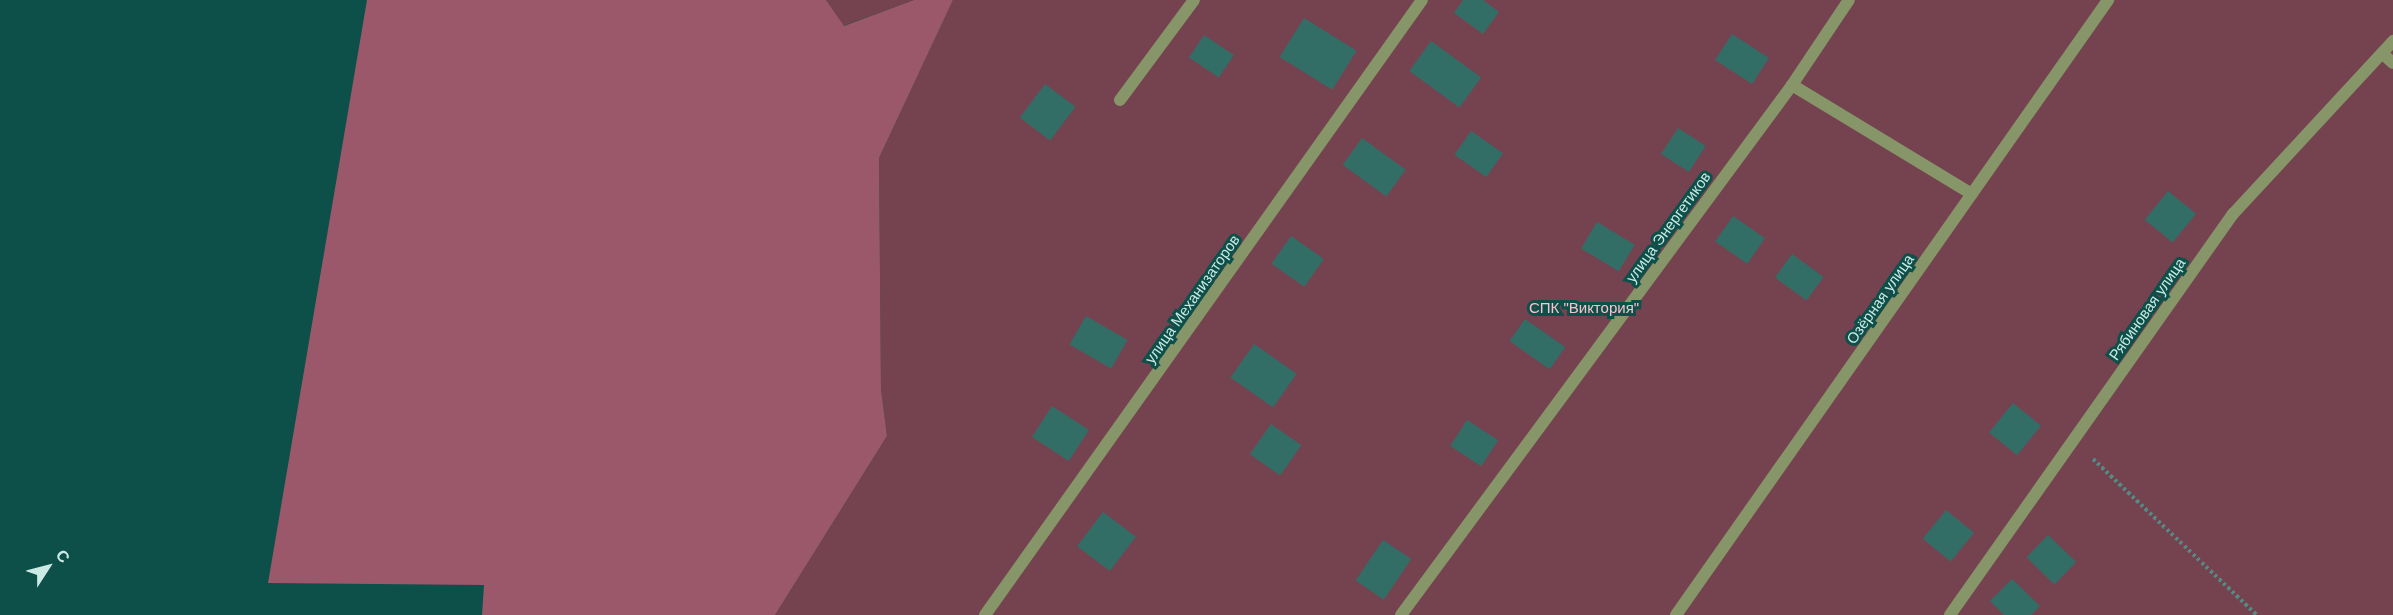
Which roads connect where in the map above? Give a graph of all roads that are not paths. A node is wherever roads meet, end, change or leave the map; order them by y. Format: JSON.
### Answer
{"nodes":[{"id":1,"x":1194,"y":0,"type":"edge"},
{"id":2,"x":1422,"y":0,"type":"edge"},
{"id":3,"x":1849,"y":0,"type":"edge"},
{"id":4,"x":2108,"y":0,"type":"edge"},
{"id":5,"x":2393,"y":41,"type":"edge"},
{"id":6,"x":2388,"y":58,"type":"edge"},
{"id":7,"x":1792,"y":85,"type":"junction"},
{"id":8,"x":1120,"y":100,"type":"dead end"},
{"id":9,"x":1972,"y":194,"type":"junction"},
{"id":10,"x":985,"y":615,"type":"edge"},
{"id":11,"x":1401,"y":615,"type":"edge"},
{"id":12,"x":1676,"y":615,"type":"edge"},
{"id":13,"x":1950,"y":615,"type":"edge"}],
"edges":[{"from":1,"to":8,"type":"street"},
{"from":2,"to":10,"type":"street","name":"улица Механизаторов"},
{"from":3,"to":7,"type":"street","name":"улица Энергетиков"},
{"from":4,"to":9,"type":"street","name":"Озёрная улица"},
{"from":5,"to":6,"type":"street","name":"Рябиновая улица"},
{"from":6,"to":13,"type":"street","name":"Рябиновая улица"},
{"from":7,"to":9,"type":"street"},
{"from":7,"to":11,"type":"street","name":"улица Энергетиков"},
{"from":9,"to":12,"type":"street","name":"Озёрная улица"}]}
